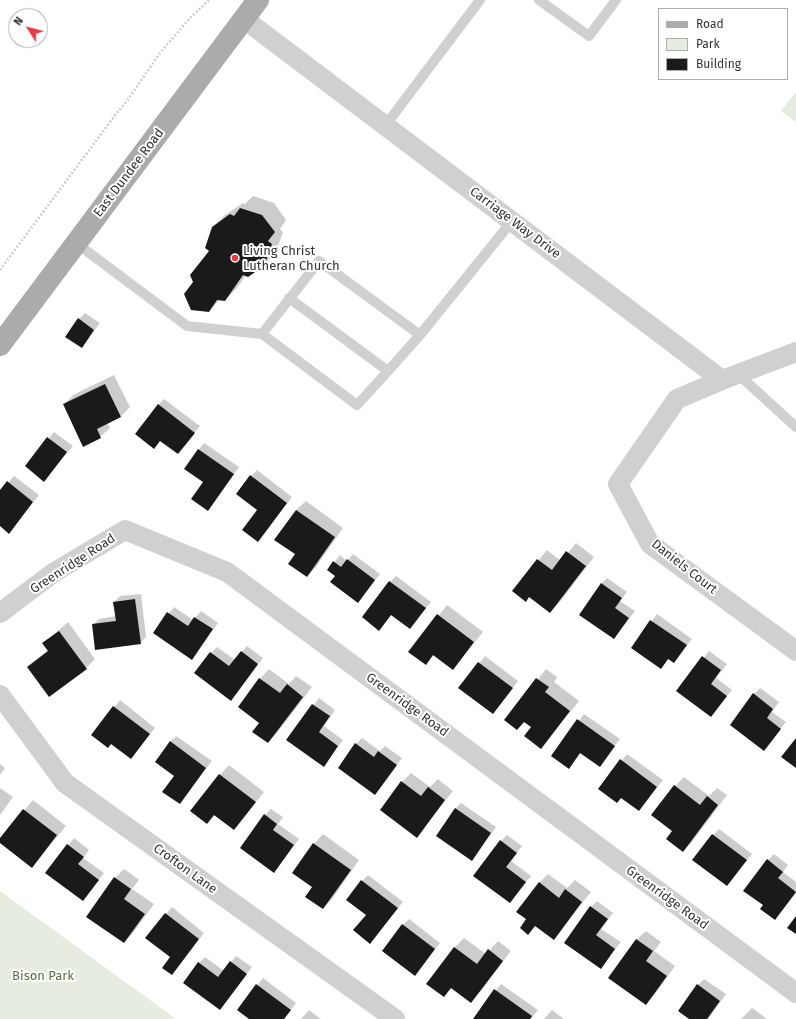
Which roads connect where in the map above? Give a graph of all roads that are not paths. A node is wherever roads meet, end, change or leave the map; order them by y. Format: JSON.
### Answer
{"nodes":[{"id":1,"x":258,"y":0,"type":"edge"},
{"id":2,"x":480,"y":0,"type":"edge"},
{"id":3,"x":539,"y":0,"type":"edge"},
{"id":4,"x":616,"y":0,"type":"edge"},
{"id":5,"x":244,"y":19,"type":"junction"},
{"id":6,"x":385,"y":126,"type":"junction"},
{"id":7,"x":512,"y":221,"type":"junction"},
{"id":8,"x":76,"y":243,"type":"junction"},
{"id":9,"x":290,"y":298,"type":"junction"},
{"id":10,"x":262,"y":334,"type":"junction"},
{"id":11,"x":420,"y":335,"type":"junction"},
{"id":12,"x":0,"y":345,"type":"edge"},
{"id":13,"x":796,"y":352,"type":"edge"},
{"id":14,"x":388,"y":371,"type":"junction"},
{"id":15,"x":730,"y":377,"type":"junction"},
{"id":16,"x":796,"y":427,"type":"edge"},
{"id":17,"x":0,"y":613,"type":"edge"},
{"id":18,"x":796,"y":651,"type":"edge"},
{"id":19,"x":0,"y":695,"type":"edge"},
{"id":20,"x":796,"y":993,"type":"edge"},
{"id":21,"x":395,"y":1019,"type":"edge"}],
"edges":[{"from":1,"to":5,"type":"main road","name":"East Dundee Road"},
{"from":2,"to":6,"type":"lane"},
{"from":3,"to":4,"type":"lane"},
{"from":5,"to":6,"type":"street","name":"Carriage Way Drive"},
{"from":5,"to":8,"type":"main road","name":"East Dundee Road"},
{"from":6,"to":7,"type":"street","name":"Carriage Way Drive"},
{"from":7,"to":11,"type":"lane"},
{"from":7,"to":15,"type":"street","name":"Carriage Way Drive"},
{"from":8,"to":10,"type":"lane"},
{"from":8,"to":12,"type":"main road","name":"East Dundee Road"},
{"from":9,"to":10,"type":"lane"},
{"from":9,"to":11,"type":"lane"},
{"from":9,"to":14,"type":"lane"},
{"from":10,"to":14,"type":"lane"},
{"from":11,"to":14,"type":"lane"},
{"from":13,"to":15,"type":"street"},
{"from":15,"to":16,"type":"lane"},
{"from":15,"to":18,"type":"street","name":"Daniels Court"},
{"from":17,"to":20,"type":"street","name":"Greenridge Road"},
{"from":19,"to":21,"type":"street","name":"Crofton Lane"}]}
